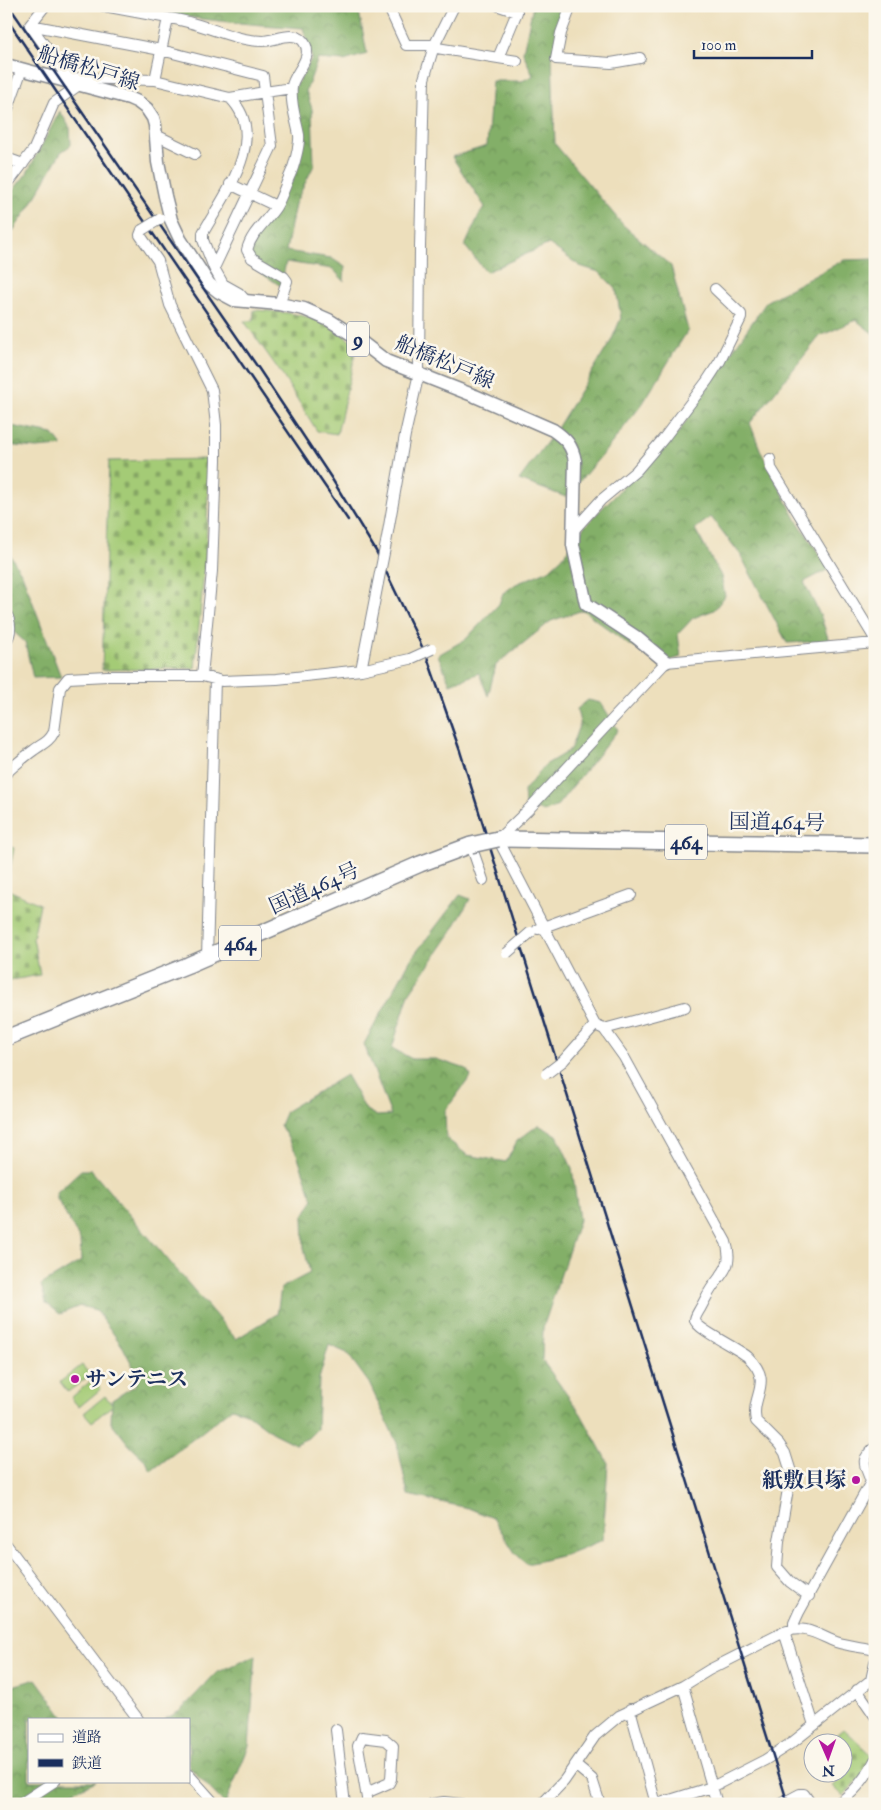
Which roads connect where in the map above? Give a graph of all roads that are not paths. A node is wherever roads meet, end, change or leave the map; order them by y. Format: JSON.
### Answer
{"nodes":[{"id":1,"x":44,"y":6,"type":"edge"},
{"id":2,"x":104,"y":6,"type":"edge"},
{"id":3,"x":388,"y":6,"type":"edge"},
{"id":4,"x":454,"y":6,"type":"edge"},
{"id":5,"x":499,"y":6,"type":"edge"},
{"id":6,"x":571,"y":6,"type":"edge"},
{"id":7,"x":168,"y":18,"type":"junction"},
{"id":8,"x":30,"y":25,"type":"junction"},
{"id":9,"x":434,"y":46,"type":"junction"},
{"id":10,"x":161,"y":50,"type":"junction"},
{"id":11,"x":498,"y":58,"type":"junction"},
{"id":12,"x":640,"y":58,"type":"dead end"},
{"id":13,"x":518,"y":61,"type":"dead end"},
{"id":14,"x":6,"y":65,"type":"edge"},
{"id":15,"x":22,"y":69,"type":"junction"},
{"id":16,"x":155,"y":80,"type":"junction"},
{"id":17,"x":73,"y":82,"type":"junction"},
{"id":18,"x":292,"y":88,"type":"junction"},
{"id":19,"x":265,"y":92,"type":"junction"},
{"id":20,"x":230,"y":98,"type":"junction"},
{"id":21,"x":6,"y":114,"type":"edge"},
{"id":22,"x":156,"y":135,"type":"junction"},
{"id":23,"x":194,"y":154,"type":"dead end"},
{"id":24,"x":6,"y":158,"type":"edge"},
{"id":25,"x":23,"y":164,"type":"junction"},
{"id":26,"x":230,"y":184,"type":"junction"},
{"id":27,"x":6,"y":186,"type":"edge"},
{"id":28,"x":250,"y":193,"type":"junction"},
{"id":29,"x":165,"y":196,"type":"junction"},
{"id":30,"x":276,"y":206,"type":"junction"},
{"id":31,"x":214,"y":268,"type":"junction"},
{"id":32,"x":715,"y":289,"type":"dead end"},
{"id":33,"x":246,"y":301,"type":"junction"},
{"id":34,"x":279,"y":304,"type":"junction"},
{"id":35,"x":419,"y":373,"type":"junction"},
{"id":36,"x":770,"y":459,"type":"dead end"},
{"id":37,"x":573,"y":532,"type":"junction"},
{"id":38,"x":6,"y":614,"type":"edge"},
{"id":39,"x":6,"y":641,"type":"edge"},
{"id":40,"x":875,"y":641,"type":"edge"},
{"id":41,"x":432,"y":649,"type":"dead end"},
{"id":42,"x":666,"y":662,"type":"junction"},
{"id":43,"x":362,"y":670,"type":"junction"},
{"id":44,"x":202,"y":676,"type":"junction"},
{"id":45,"x":215,"y":679,"type":"junction"},
{"id":46,"x":6,"y":773,"type":"edge"},
{"id":47,"x":498,"y":839,"type":"junction"},
{"id":48,"x":471,"y":845,"type":"junction"},
{"id":49,"x":875,"y":845,"type":"edge"},
{"id":50,"x":483,"y":880,"type":"dead end"},
{"id":51,"x":631,"y":895,"type":"dead end"},
{"id":52,"x":543,"y":927,"type":"junction"},
{"id":53,"x":507,"y":953,"type":"dead end"},
{"id":54,"x":207,"y":957,"type":"junction"},
{"id":55,"x":685,"y":1007,"type":"dead end"},
{"id":56,"x":599,"y":1027,"type":"junction"},
{"id":57,"x":6,"y":1038,"type":"edge"},
{"id":58,"x":546,"y":1074,"type":"dead end"},
{"id":59,"x":875,"y":1447,"type":"edge"},
{"id":60,"x":6,"y":1544,"type":"edge"},
{"id":61,"x":809,"y":1596,"type":"junction"},
{"id":62,"x":789,"y":1630,"type":"junction"},
{"id":63,"x":875,"y":1650,"type":"edge"},
{"id":64,"x":875,"y":1662,"type":"edge"},
{"id":65,"x":683,"y":1686,"type":"junction"},
{"id":66,"x":857,"y":1690,"type":"junction"},
{"id":67,"x":630,"y":1709,"type":"junction"},
{"id":68,"x":875,"y":1716,"type":"edge"},
{"id":69,"x":137,"y":1718,"type":"edge"},
{"id":70,"x":814,"y":1725,"type":"junction"},
{"id":71,"x":336,"y":1730,"type":"dead end"},
{"id":72,"x":875,"y":1760,"type":"edge"},
{"id":73,"x":575,"y":1765,"type":"junction"},
{"id":74,"x":190,"y":1776,"type":"edge"},
{"id":75,"x":53,"y":1782,"type":"edge"},
{"id":76,"x":712,"y":1787,"type":"junction"},
{"id":77,"x":366,"y":1793,"type":"junction"},
{"id":78,"x":799,"y":1795,"type":"junction"},
{"id":79,"x":20,"y":1804,"type":"edge"},
{"id":80,"x":215,"y":1804,"type":"edge"},
{"id":81,"x":345,"y":1804,"type":"edge"},
{"id":82,"x":368,"y":1804,"type":"edge"},
{"id":83,"x":432,"y":1804,"type":"edge"},
{"id":84,"x":461,"y":1804,"type":"edge"},
{"id":85,"x":542,"y":1804,"type":"edge"},
{"id":86,"x":600,"y":1804,"type":"edge"},
{"id":87,"x":656,"y":1804,"type":"edge"},
{"id":88,"x":717,"y":1804,"type":"edge"},
{"id":89,"x":781,"y":1804,"type":"edge"},
{"id":90,"x":806,"y":1804,"type":"edge"},
{"id":91,"x":811,"y":1804,"type":"edge"},
{"id":92,"x":836,"y":1804,"type":"edge"}],
"edges":[{"from":1,"to":8,"type":"street"},
{"from":2,"to":7,"type":"street"},
{"from":3,"to":9,"type":"street"},
{"from":4,"to":9,"type":"street"},
{"from":5,"to":11,"type":"street"},
{"from":6,"to":12,"type":"street"},
{"from":7,"to":10,"type":"street"},
{"from":7,"to":18,"type":"street"},
{"from":8,"to":10,"type":"street"},
{"from":8,"to":17,"type":"street"},
{"from":9,"to":11,"type":"street"},
{"from":9,"to":35,"type":"street"},
{"from":10,"to":16,"type":"street"},
{"from":10,"to":19,"type":"street"},
{"from":11,"to":13,"type":"street"},
{"from":14,"to":15,"type":"main road","name":"船橋松戸線","number":"9"},
{"from":15,"to":17,"type":"main road","name":"船橋松戸線","number":"9"},
{"from":15,"to":21,"type":"street"},
{"from":16,"to":17,"type":"street"},
{"from":16,"to":20,"type":"street"},
{"from":17,"to":22,"type":"main road","name":"船橋松戸線","number":"9"},
{"from":17,"to":25,"type":"street"},
{"from":18,"to":19,"type":"street"},
{"from":18,"to":30,"type":"street"},
{"from":19,"to":20,"type":"street"},
{"from":19,"to":28,"type":"street"},
{"from":20,"to":26,"type":"street"},
{"from":22,"to":23,"type":"street"},
{"from":22,"to":29,"type":"main road","name":"船橋松戸線","number":"9"},
{"from":24,"to":25,"type":"street"},
{"from":25,"to":27,"type":"street"},
{"from":26,"to":28,"type":"street"},
{"from":26,"to":31,"type":"street"},
{"from":28,"to":30,"type":"street"},
{"from":28,"to":31,"type":"street"},
{"from":29,"to":33,"type":"main road","name":"船橋松戸線","number":"9"},
{"from":29,"to":44,"type":"street","bridge":true},
{"from":30,"to":34,"type":"street"},
{"from":31,"to":33,"type":"street"},
{"from":32,"to":37,"type":"street"},
{"from":33,"to":34,"type":"main road","name":"船橋松戸線","number":"9"},
{"from":34,"to":35,"type":"main road","name":"船橋松戸線","number":"9"},
{"from":35,"to":37,"type":"main road","name":"船橋松戸線","number":"9"},
{"from":35,"to":43,"type":"street","bridge":true},
{"from":36,"to":40,"type":"street"},
{"from":37,"to":42,"type":"main road","name":"船橋松戸線","number":"9"},
{"from":38,"to":39,"type":"street"},
{"from":40,"to":42,"type":"street"},
{"from":41,"to":43,"type":"street","bridge":true},
{"from":42,"to":47,"type":"street"},
{"from":43,"to":45,"type":"street"},
{"from":44,"to":45,"type":"street"},
{"from":44,"to":46,"type":"street"},
{"from":45,"to":54,"type":"street"},
{"from":47,"to":48,"type":"highway","number":"464","bridge":true},
{"from":47,"to":49,"type":"highway","name":"国道464号","number":"464"},
{"from":47,"to":52,"type":"street"},
{"from":48,"to":50,"type":"street"},
{"from":48,"to":54,"type":"highway","name":"国道464号","number":"464"},
{"from":51,"to":52,"type":"street"},
{"from":52,"to":53,"type":"street","bridge":true},
{"from":52,"to":56,"type":"street"},
{"from":54,"to":57,"type":"highway","name":"国道464号","number":"464"},
{"from":55,"to":56,"type":"street"},
{"from":56,"to":58,"type":"street","bridge":true},
{"from":56,"to":61,"type":"street"},
{"from":59,"to":61,"type":"street"},
{"from":60,"to":69,"type":"street"},
{"from":61,"to":62,"type":"street"},
{"from":62,"to":63,"type":"street"},
{"from":62,"to":65,"type":"street"},
{"from":62,"to":70,"type":"street"},
{"from":64,"to":66,"type":"street"},
{"from":65,"to":67,"type":"street"},
{"from":65,"to":76,"type":"street"},
{"from":66,"to":68,"type":"street"},
{"from":66,"to":70,"type":"street"},
{"from":67,"to":73,"type":"street"},
{"from":67,"to":87,"type":"street"},
{"from":70,"to":76,"type":"street"},
{"from":71,"to":81,"type":"street"},
{"from":72,"to":92,"type":"street"},
{"from":73,"to":85,"type":"street"},
{"from":73,"to":86,"type":"street"},
{"from":74,"to":80,"type":"street"},
{"from":75,"to":79,"type":"street"},
{"from":76,"to":87,"type":"street"},
{"from":76,"to":88,"type":"street"},
{"from":77,"to":77,"type":"street"},
{"from":77,"to":82,"type":"street"},
{"from":78,"to":89,"type":"street"},
{"from":78,"to":90,"type":"street"},
{"from":78,"to":91,"type":"street"},
{"from":83,"to":84,"type":"street"}]}
